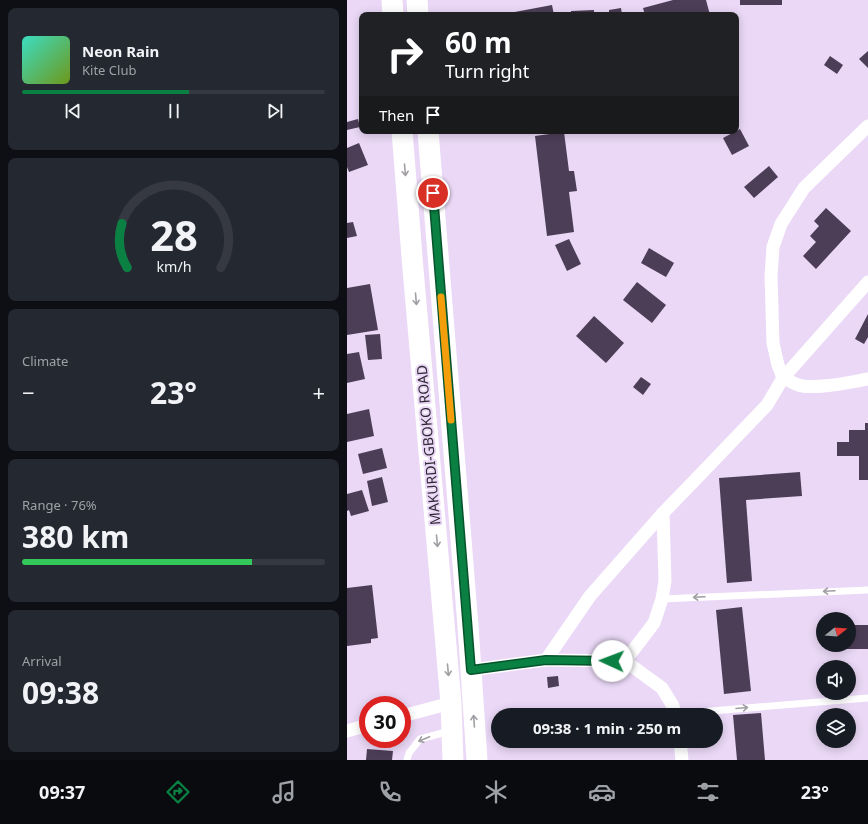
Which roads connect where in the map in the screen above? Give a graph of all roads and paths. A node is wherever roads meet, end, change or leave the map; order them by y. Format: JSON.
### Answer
{"nodes":[{"id":1,"x":392,"y":0,"type":"edge"},
{"id":2,"x":417,"y":0,"type":"edge"},
{"id":3,"x":393,"y":12,"type":"edge"},
{"id":4,"x":418,"y":12,"type":"edge"},
{"id":5,"x":868,"y":126,"type":"edge"},
{"id":6,"x":402,"y":134,"type":"edge"},
{"id":7,"x":427,"y":134,"type":"edge"},
{"id":8,"x":868,"y":282,"type":"edge"},
{"id":9,"x":783,"y":378,"type":"junction"},
{"id":10,"x":868,"y":379,"type":"edge"},
{"id":11,"x":663,"y":513,"type":"junction"},
{"id":12,"x":868,"y":590,"type":"edge"},
{"id":13,"x":662,"y":599,"type":"junction"},
{"id":14,"x":546,"y":660,"type":"junction"},
{"id":15,"x":625,"y":661,"type":"junction"},
{"id":16,"x":471,"y":670,"type":"junction"},
{"id":17,"x":868,"y":698,"type":"edge"},
{"id":18,"x":451,"y":703,"type":"junction"},
{"id":19,"x":674,"y":708,"type":"edge"},
{"id":20,"x":723,"y":710,"type":"edge"},
{"id":21,"x":411,"y":714,"type":"edge"},
{"id":22,"x":359,"y":728,"type":"edge"},
{"id":23,"x":452,"y":730,"type":"junction"},
{"id":24,"x":347,"y":731,"type":"edge"},
{"id":25,"x":681,"y":748,"type":"edge"},
{"id":26,"x":407,"y":760,"type":"edge"},
{"id":27,"x":453,"y":760,"type":"edge"},
{"id":28,"x":477,"y":760,"type":"edge"},
{"id":29,"x":682,"y":760,"type":"edge"}],
"edges":[{"from":1,"to":3,"type":"main road"},
{"from":2,"to":4,"type":"main road"},
{"from":5,"to":9,"type":"street"},
{"from":6,"to":18,"type":"main road","name":"MAKURDI-GBOKO ROAD","one_way":true},
{"from":7,"to":16,"type":"main road"},
{"from":8,"to":9,"type":"street"},
{"from":9,"to":10,"type":"street"},
{"from":9,"to":11,"type":"street"},
{"from":11,"to":13,"type":"street"},
{"from":11,"to":14,"type":"street"},
{"from":12,"to":13,"type":"lane","one_way":true},
{"from":13,"to":15,"type":"street"},
{"from":14,"to":15,"type":"street"},
{"from":14,"to":16,"type":"street"},
{"from":15,"to":19,"type":"street"},
{"from":28,"to":16,"type":"main road","one_way":true},
{"from":20,"to":17,"type":"lane","one_way":true},
{"from":18,"to":21,"type":"street"},
{"from":18,"to":23,"type":"main road","name":"MAKURDI-GBOKO ROAD"},
{"from":22,"to":24,"type":"street"},
{"from":23,"to":26,"type":"lane","one_way":true},
{"from":23,"to":27,"type":"main road","name":"MAKURDI-GBOKO ROAD"},
{"from":25,"to":29,"type":"street"}]}
